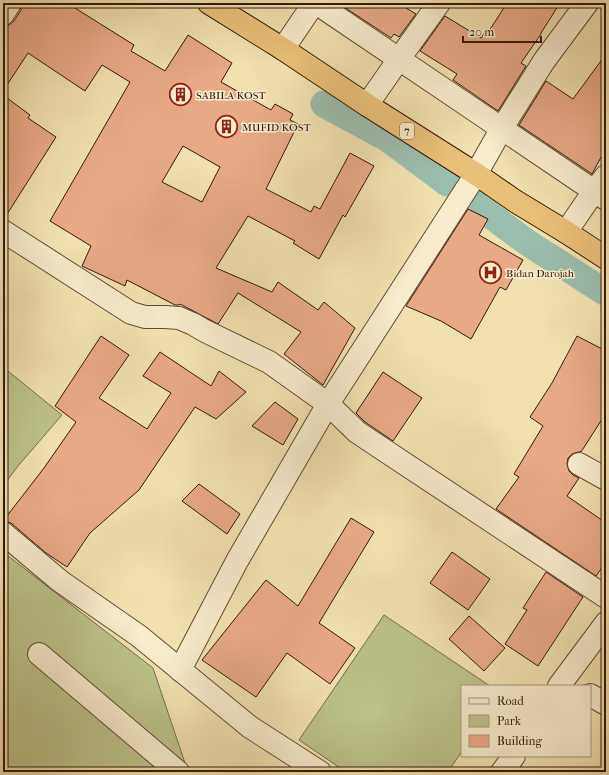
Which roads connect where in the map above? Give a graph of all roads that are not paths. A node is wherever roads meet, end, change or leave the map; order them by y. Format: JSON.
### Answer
{"nodes":[{"id":1,"x":10,"y":3,"type":"edge"},
{"id":2,"x":315,"y":3,"type":"edge"},
{"id":3,"x":439,"y":3,"type":"edge"},
{"id":4,"x":587,"y":3,"type":"edge"},
{"id":5,"x":211,"y":4,"type":"edge"},
{"id":6,"x":3,"y":14,"type":"edge"},
{"id":7,"x":283,"y":49,"type":"junction"},
{"id":8,"x":399,"y":59,"type":"junction"},
{"id":9,"x":367,"y":105,"type":"junction"},
{"id":10,"x":502,"y":128,"type":"junction"},
{"id":11,"x":476,"y":174,"type":"junction"},
{"id":12,"x":602,"y":189,"type":"edge"},
{"id":13,"x":3,"y":231,"type":"edge"},
{"id":14,"x":566,"y":232,"type":"junction"},
{"id":15,"x":606,"y":258,"type":"edge"},
{"id":16,"x":328,"y":404,"type":"junction"},
{"id":17,"x":579,"y":464,"type":"dead end"},
{"id":18,"x":606,"y":479,"type":"edge"},
{"id":19,"x":3,"y":532,"type":"edge"},
{"id":20,"x":606,"y":597,"type":"edge"},
{"id":21,"x":606,"y":623,"type":"edge"},
{"id":22,"x":39,"y":654,"type":"dead end"},
{"id":23,"x":180,"y":670,"type":"junction"},
{"id":24,"x":566,"y":684,"type":"edge"},
{"id":25,"x":591,"y":696,"type":"edge"},
{"id":26,"x":606,"y":704,"type":"edge"},
{"id":27,"x":178,"y":772,"type":"edge"},
{"id":28,"x":320,"y":772,"type":"edge"}],
"edges":[{"from":1,"to":6,"type":"street"},
{"from":2,"to":7,"type":"street"},
{"from":2,"to":8,"type":"street"},
{"from":3,"to":8,"type":"street"},
{"from":4,"to":10,"type":"street"},
{"from":5,"to":7,"type":"highway","number":"7"},
{"from":7,"to":9,"type":"highway","number":"7"},
{"from":8,"to":9,"type":"street"},
{"from":8,"to":10,"type":"street"},
{"from":9,"to":11,"type":"highway","number":"7"},
{"from":10,"to":11,"type":"street"},
{"from":10,"to":12,"type":"street"},
{"from":11,"to":14,"type":"highway","number":"7"},
{"from":11,"to":16,"type":"street"},
{"from":12,"to":14,"type":"street"},
{"from":13,"to":16,"type":"street"},
{"from":14,"to":15,"type":"highway","number":"7"},
{"from":16,"to":20,"type":"street"},
{"from":16,"to":23,"type":"street"},
{"from":17,"to":18,"type":"street"},
{"from":19,"to":23,"type":"street"},
{"from":21,"to":24,"type":"street"},
{"from":22,"to":27,"type":"street"},
{"from":23,"to":28,"type":"street"},
{"from":25,"to":26,"type":"street"}]}
